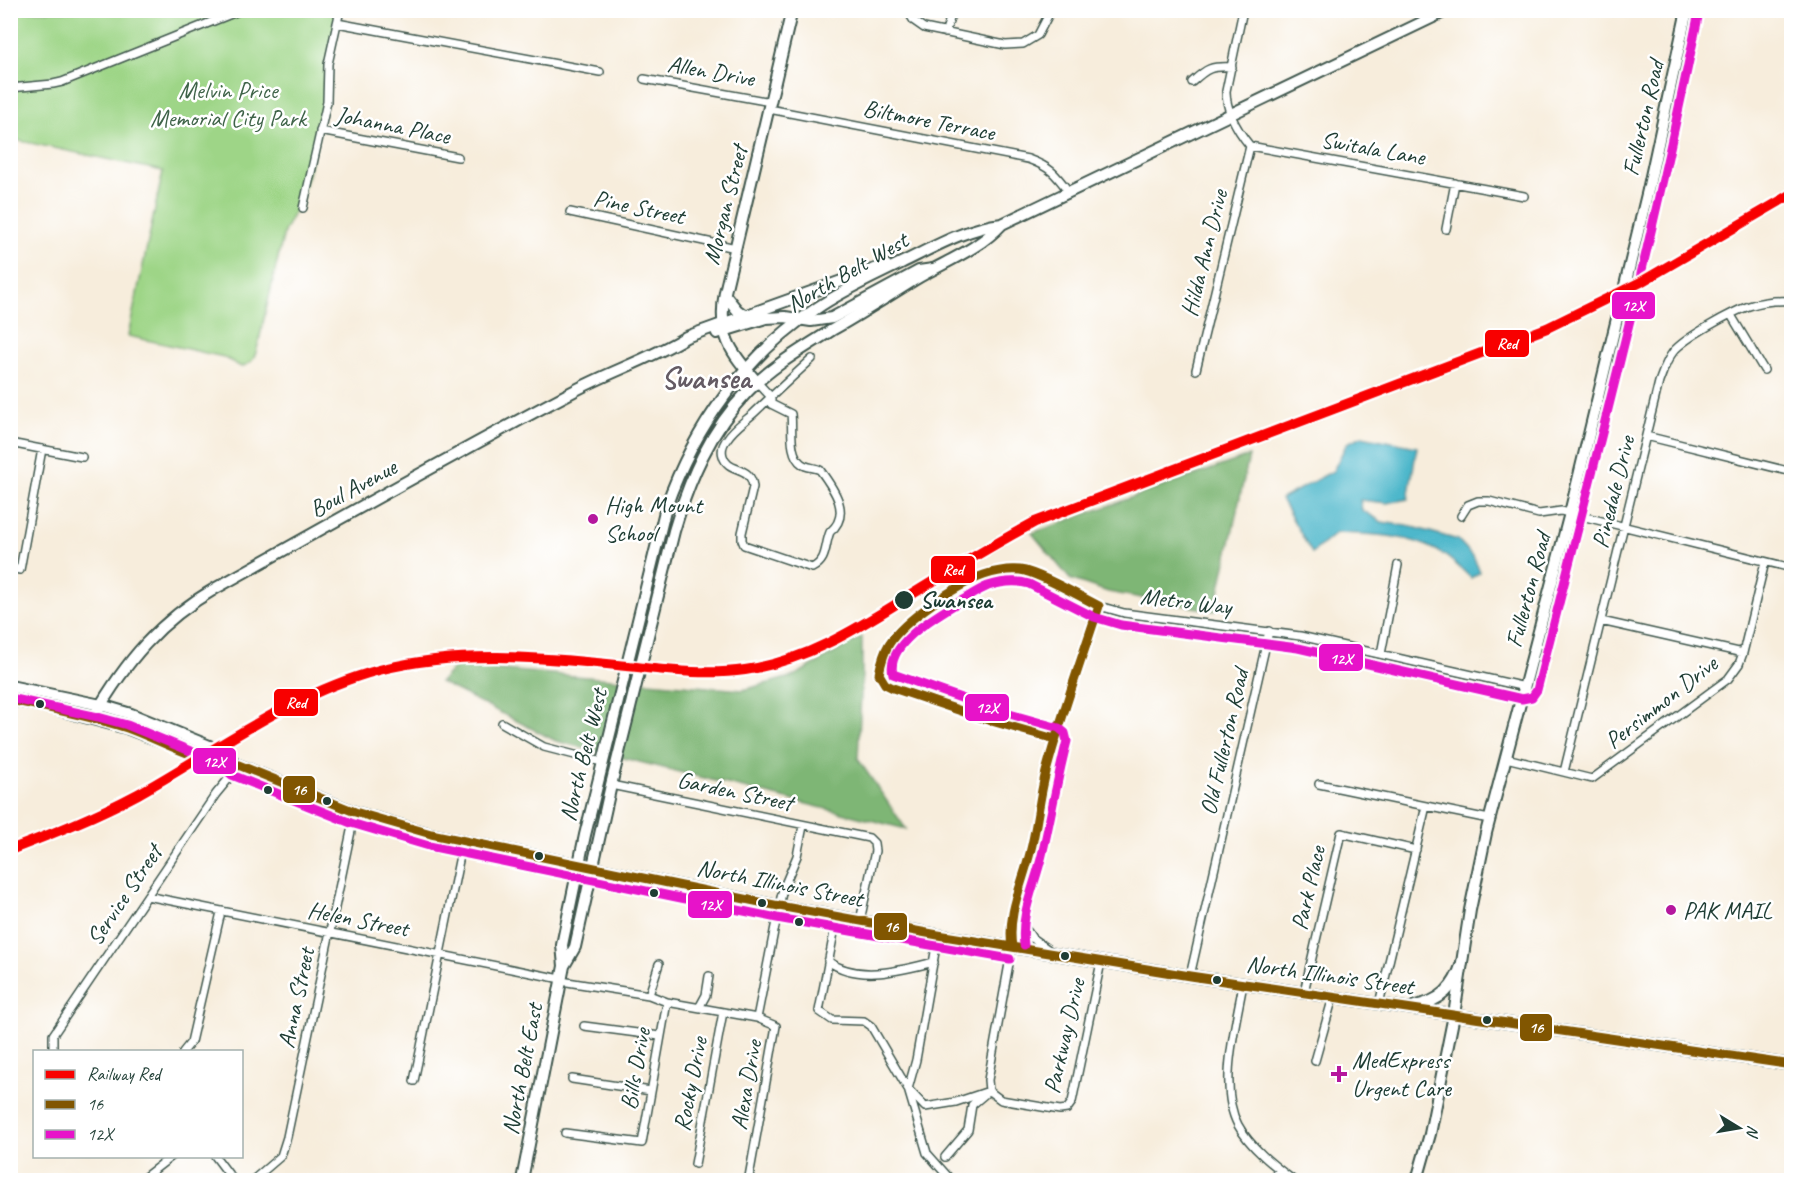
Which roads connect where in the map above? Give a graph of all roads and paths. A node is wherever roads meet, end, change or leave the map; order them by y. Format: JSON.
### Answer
{"nodes":[{"id":1,"x":241,"y":10,"type":"edge"},
{"id":2,"x":340,"y":10,"type":"edge"},
{"id":3,"x":792,"y":10,"type":"edge"},
{"id":4,"x":907,"y":10,"type":"edge"},
{"id":5,"x":953,"y":10,"type":"edge"},
{"id":6,"x":1051,"y":10,"type":"edge"},
{"id":7,"x":1243,"y":10,"type":"edge"},
{"id":8,"x":1448,"y":10,"type":"edge"},
{"id":9,"x":1687,"y":10,"type":"edge"},
{"id":10,"x":337,"y":23,"type":"junction"},
{"id":11,"x":945,"y":33,"type":"junction"},
{"id":12,"x":1232,"y":67,"type":"junction"},
{"id":13,"x":600,"y":72,"type":"dead end"},
{"id":14,"x":644,"y":79,"type":"dead end"},
{"id":15,"x":1192,"y":82,"type":"dead end"},
{"id":16,"x":10,"y":88,"type":"edge"},
{"id":17,"x":770,"y":105,"type":"junction"},
{"id":18,"x":1231,"y":115,"type":"junction"},
{"id":19,"x":320,"y":131,"type":"junction"},
{"id":20,"x":1250,"y":146,"type":"junction"},
{"id":21,"x":458,"y":157,"type":"dead end"},
{"id":22,"x":1455,"y":183,"type":"junction"},
{"id":23,"x":1069,"y":192,"type":"junction"},
{"id":24,"x":1524,"y":196,"type":"dead end"},
{"id":25,"x":303,"y":208,"type":"dead end"},
{"id":26,"x":570,"y":212,"type":"dead end"},
{"id":27,"x":1002,"y":224,"type":"junction"},
{"id":28,"x":1446,"y":229,"type":"dead end"},
{"id":29,"x":736,"y":248,"type":"junction"},
{"id":30,"x":912,"y":258,"type":"junction"},
{"id":31,"x":934,"y":269,"type":"junction"},
{"id":32,"x":725,"y":295,"type":"junction"},
{"id":33,"x":1791,"y":301,"type":"edge"},
{"id":34,"x":1731,"y":315,"type":"junction"},
{"id":35,"x":745,"y":316,"type":"junction"},
{"id":36,"x":801,"y":319,"type":"junction"},
{"id":37,"x":723,"y":327,"type":"junction"},
{"id":38,"x":812,"y":359,"type":"dead end"},
{"id":39,"x":746,"y":370,"type":"junction"},
{"id":40,"x":1196,"y":370,"type":"dead end"},
{"id":41,"x":1764,"y":370,"type":"dead end"},
{"id":42,"x":757,"y":382,"type":"junction"},
{"id":43,"x":771,"y":397,"type":"junction"},
{"id":44,"x":1646,"y":436,"type":"junction"},
{"id":45,"x":10,"y":443,"type":"edge"},
{"id":46,"x":42,"y":449,"type":"junction"},
{"id":47,"x":82,"y":458,"type":"dead end"},
{"id":48,"x":1791,"y":472,"type":"edge"},
{"id":49,"x":1570,"y":513,"type":"junction"},
{"id":50,"x":1461,"y":516,"type":"dead end"},
{"id":51,"x":1624,"y":527,"type":"junction"},
{"id":52,"x":1765,"y":562,"type":"junction"},
{"id":53,"x":1398,"y":565,"type":"dead end"},
{"id":54,"x":10,"y":568,"type":"edge"},
{"id":55,"x":1791,"y":568,"type":"edge"},
{"id":56,"x":1099,"y":606,"type":"junction"},
{"id":57,"x":1601,"y":621,"type":"junction"},
{"id":58,"x":1269,"y":630,"type":"junction"},
{"id":59,"x":1743,"y":653,"type":"junction"},
{"id":60,"x":1381,"y":654,"type":"junction"},
{"id":61,"x":10,"y":686,"type":"edge"},
{"id":62,"x":1525,"y":687,"type":"junction"},
{"id":63,"x":10,"y":700,"type":"edge"},
{"id":64,"x":101,"y":705,"type":"junction"},
{"id":65,"x":93,"y":718,"type":"junction"},
{"id":66,"x":502,"y":723,"type":"dead end"},
{"id":67,"x":1055,"y":739,"type":"junction"},
{"id":68,"x":1506,"y":758,"type":"junction"},
{"id":69,"x":602,"y":762,"type":"junction"},
{"id":70,"x":238,"y":764,"type":"junction"},
{"id":71,"x":1564,"y":772,"type":"junction"},
{"id":72,"x":1319,"y":784,"type":"dead end"},
{"id":73,"x":611,"y":785,"type":"junction"},
{"id":74,"x":1426,"y":806,"type":"junction"},
{"id":75,"x":355,"y":812,"type":"junction"},
{"id":76,"x":1489,"y":819,"type":"junction"},
{"id":77,"x":804,"y":825,"type":"junction"},
{"id":78,"x":462,"y":841,"type":"junction"},
{"id":79,"x":1416,"y":850,"type":"junction"},
{"id":80,"x":1030,"y":854,"type":"junction"},
{"id":81,"x":579,"y":864,"type":"junction"},
{"id":82,"x":591,"y":866,"type":"junction"},
{"id":83,"x":147,"y":896,"type":"junction"},
{"id":84,"x":779,"y":906,"type":"junction"},
{"id":85,"x":221,"y":912,"type":"junction"},
{"id":86,"x":837,"y":917,"type":"junction"},
{"id":87,"x":860,"y":921,"type":"junction"},
{"id":88,"x":1022,"y":923,"type":"junction"},
{"id":89,"x":330,"y":934,"type":"junction"},
{"id":90,"x":938,"y":935,"type":"junction"},
{"id":91,"x":1012,"y":948,"type":"junction"},
{"id":92,"x":439,"y":955,"type":"junction"},
{"id":93,"x":1057,"y":955,"type":"junction"},
{"id":94,"x":828,"y":961,"type":"junction"},
{"id":95,"x":934,"y":962,"type":"junction"},
{"id":96,"x":1101,"y":962,"type":"junction"},
{"id":97,"x":1462,"y":963,"type":"junction"},
{"id":98,"x":659,"y":964,"type":"dead end"},
{"id":99,"x":564,"y":966,"type":"junction"},
{"id":100,"x":710,"y":976,"type":"dead end"},
{"id":101,"x":1190,"y":976,"type":"junction"},
{"id":102,"x":561,"y":980,"type":"junction"},
{"id":103,"x":1243,"y":984,"type":"junction"},
{"id":104,"x":1304,"y":992,"type":"junction"},
{"id":105,"x":649,"y":995,"type":"junction"},
{"id":106,"x":1333,"y":997,"type":"junction"},
{"id":107,"x":667,"y":1002,"type":"junction"},
{"id":108,"x":1379,"y":1004,"type":"junction"},
{"id":109,"x":700,"y":1006,"type":"junction"},
{"id":110,"x":1406,"y":1008,"type":"junction"},
{"id":111,"x":723,"y":1012,"type":"junction"},
{"id":112,"x":1454,"y":1015,"type":"junction"},
{"id":113,"x":757,"y":1018,"type":"junction"},
{"id":114,"x":584,"y":1026,"type":"dead end"},
{"id":115,"x":660,"y":1036,"type":"junction"},
{"id":116,"x":54,"y":1050,"type":"edge"},
{"id":117,"x":185,"y":1050,"type":"edge"},
{"id":118,"x":1315,"y":1061,"type":"dead end"},
{"id":119,"x":1791,"y":1065,"type":"edge"},
{"id":120,"x":572,"y":1079,"type":"dead end"},
{"id":121,"x":414,"y":1081,"type":"dead end"},
{"id":122,"x":908,"y":1089,"type":"junction"},
{"id":123,"x":989,"y":1090,"type":"junction"},
{"id":124,"x":651,"y":1091,"type":"junction"},
{"id":125,"x":565,"y":1133,"type":"dead end"},
{"id":126,"x":945,"y":1157,"type":"dead end"},
{"id":127,"x":169,"y":1158,"type":"edge"},
{"id":128,"x":216,"y":1158,"type":"edge"},
{"id":129,"x":695,"y":1164,"type":"dead end"},
{"id":130,"x":1280,"y":1170,"type":"junction"},
{"id":131,"x":749,"y":1177,"type":"dead end"},
{"id":132,"x":141,"y":1180,"type":"edge"},
{"id":133,"x":233,"y":1180,"type":"edge"},
{"id":134,"x":253,"y":1180,"type":"edge"},
{"id":135,"x":522,"y":1180,"type":"edge"},
{"id":136,"x":951,"y":1180,"type":"edge"},
{"id":137,"x":1269,"y":1180,"type":"edge"},
{"id":138,"x":1293,"y":1180,"type":"edge"},
{"id":139,"x":1417,"y":1180,"type":"edge"}],
"edges":[{"from":1,"to":16,"type":"street"},
{"from":2,"to":10,"type":"street"},
{"from":3,"to":17,"type":"main road","name":"Morgan Street"},
{"from":4,"to":11,"type":"street"},
{"from":5,"to":11,"type":"street"},
{"from":6,"to":11,"type":"street"},
{"from":7,"to":12,"type":"street"},
{"from":8,"to":18,"type":"main road","name":"North Belt West"},
{"from":9,"to":49,"type":"main road","name":"Fullerton Road"},
{"from":10,"to":13,"type":"street"},
{"from":10,"to":19,"type":"street"},
{"from":12,"to":15,"type":"street"},
{"from":12,"to":18,"type":"street"},
{"from":14,"to":17,"type":"street","name":"Allen Drive"},
{"from":17,"to":23,"type":"street","name":"Biltmore Terrace"},
{"from":17,"to":29,"type":"main road","name":"Morgan Street"},
{"from":18,"to":20,"type":"street"},
{"from":18,"to":23,"type":"main road","name":"North Belt West"},
{"from":19,"to":21,"type":"street","name":"Johanna Place"},
{"from":19,"to":25,"type":"street"},
{"from":20,"to":22,"type":"street","name":"Switala Lane"},
{"from":20,"to":40,"type":"street","name":"Hilda Ann Drive"},
{"from":22,"to":24,"type":"street","name":"Switala Lane"},
{"from":22,"to":28,"type":"street"},
{"from":23,"to":27,"type":"main road","name":"North Belt West"},
{"from":26,"to":29,"type":"street","name":"Pine Street"},
{"from":27,"to":30,"type":"main road","name":"North Belt West"},
{"from":27,"to":31,"type":"main road","name":"North Belt West"},
{"from":29,"to":32,"type":"main road","name":"Morgan Street"},
{"from":30,"to":35,"type":"main road","name":"Boul Avenue"},
{"from":30,"to":36,"type":"main road","name":"North Belt West"},
{"from":31,"to":36,"type":"main road","name":"Boul Avenue"},
{"from":31,"to":42,"type":"main road","name":"North Belt West"},
{"from":32,"to":35,"type":"main road"},
{"from":32,"to":37,"type":"main road","name":"Morgan Street"},
{"from":33,"to":34,"type":"street","name":"Pinedale Drive"},
{"from":34,"to":41,"type":"street"},
{"from":34,"to":44,"type":"street","name":"Pinedale Drive"},
{"from":35,"to":37,"type":"main road","name":"Boul Avenue"},
{"from":36,"to":37,"type":"main road","name":"Boul Avenue"},
{"from":36,"to":39,"type":"main road","name":"North Belt West"},
{"from":37,"to":39,"type":"main road"},
{"from":37,"to":64,"type":"main road","name":"Boul Avenue"},
{"from":38,"to":43,"type":"street"},
{"from":39,"to":42,"type":"main road"},
{"from":39,"to":69,"type":"main road","name":"North Belt West"},
{"from":42,"to":43,"type":"street"},
{"from":42,"to":73,"type":"main road","name":"North Belt West"},
{"from":43,"to":43,"type":"street"},
{"from":44,"to":48,"type":"street"},
{"from":44,"to":51,"type":"street","name":"Pinedale Drive"},
{"from":45,"to":46,"type":"street"},
{"from":46,"to":47,"type":"street"},
{"from":46,"to":54,"type":"street"},
{"from":49,"to":50,"type":"street"},
{"from":49,"to":51,"type":"street"},
{"from":49,"to":62,"type":"main road","name":"Fullerton Road"},
{"from":51,"to":52,"type":"street"},
{"from":51,"to":57,"type":"street","name":"Pinedale Drive"},
{"from":52,"to":55,"type":"street"},
{"from":52,"to":59,"type":"street","name":"Persimmon Drive"},
{"from":53,"to":60,"type":"street"},
{"from":56,"to":58,"type":"street","name":"Metro Way"},
{"from":56,"to":67,"type":"street"},
{"from":56,"to":67,"type":"street","name":"Metro Way"},
{"from":57,"to":59,"type":"street"},
{"from":57,"to":71,"type":"street","name":"Pinedale Drive"},
{"from":58,"to":60,"type":"street"},
{"from":58,"to":101,"type":"street","name":"Old Fullerton Road"},
{"from":59,"to":71,"type":"street","name":"Persimmon Drive"},
{"from":60,"to":62,"type":"street"},
{"from":61,"to":64,"type":"main road","name":"North Illinois Street"},
{"from":62,"to":68,"type":"main road","name":"Fullerton Road"},
{"from":63,"to":65,"type":"main road","name":"North Illinois Street"},
{"from":64,"to":65,"type":"main road","name":"Boul Avenue"},
{"from":64,"to":70,"type":"main road","name":"North Illinois Street"},
{"from":65,"to":70,"type":"main road","name":"North Illinois Street"},
{"from":66,"to":69,"type":"street"},
{"from":67,"to":80,"type":"street"},
{"from":68,"to":71,"type":"street","name":"Persimmon Drive"},
{"from":68,"to":76,"type":"main road","name":"Fullerton Road"},
{"from":69,"to":81,"type":"main road","name":"North Belt West"},
{"from":70,"to":75,"type":"main road","name":"North Illinois Street"},
{"from":70,"to":83,"type":"street","name":"Service Street"},
{"from":72,"to":74,"type":"street"},
{"from":73,"to":77,"type":"street","name":"Garden Street"},
{"from":73,"to":82,"type":"main road","name":"North Belt West"},
{"from":74,"to":76,"type":"street"},
{"from":74,"to":79,"type":"street"},
{"from":75,"to":78,"type":"main road","name":"North Illinois Street"},
{"from":75,"to":89,"type":"street","name":"Anna Street"},
{"from":76,"to":97,"type":"main road","name":"Fullerton Road"},
{"from":77,"to":84,"type":"street","name":"Garden Street"},
{"from":77,"to":87,"type":"street"},
{"from":78,"to":81,"type":"main road","name":"North Illinois Street"},
{"from":78,"to":92,"type":"street"},
{"from":79,"to":104,"type":"street","name":"Park Place"},
{"from":79,"to":108,"type":"street"},
{"from":80,"to":88,"type":"street"},
{"from":80,"to":91,"type":"street"},
{"from":81,"to":82,"type":"main road","name":"North Illinois Street"},
{"from":81,"to":99,"type":"main road","name":"North Belt East"},
{"from":82,"to":84,"type":"main road","name":"North Illinois Street"},
{"from":82,"to":99,"type":"main road","name":"North Belt East"},
{"from":83,"to":85,"type":"street","name":"Helen Street"},
{"from":83,"to":116,"type":"street","name":"Service Street"},
{"from":84,"to":86,"type":"main road","name":"North Illinois Street"},
{"from":84,"to":113,"type":"street","name":"Alexa Drive"},
{"from":85,"to":89,"type":"street","name":"Helen Street"},
{"from":85,"to":117,"type":"street"},
{"from":86,"to":87,"type":"main road","name":"North Illinois Street"},
{"from":86,"to":94,"type":"street"},
{"from":87,"to":90,"type":"main road","name":"North Illinois Street"},
{"from":88,"to":91,"type":"street"},
{"from":88,"to":93,"type":"street"},
{"from":89,"to":92,"type":"street","name":"Helen Street"},
{"from":89,"to":134,"type":"street","name":"Anna Street"},
{"from":90,"to":91,"type":"main road","name":"North Illinois Street"},
{"from":90,"to":95,"type":"street"},
{"from":91,"to":93,"type":"main road","name":"North Illinois Street"},
{"from":91,"to":123,"type":"street"},
{"from":92,"to":102,"type":"street","name":"Helen Street"},
{"from":92,"to":121,"type":"street"},
{"from":93,"to":96,"type":"main road","name":"North Illinois Street"},
{"from":94,"to":95,"type":"street"},
{"from":94,"to":122,"type":"street"},
{"from":95,"to":122,"type":"street"},
{"from":96,"to":101,"type":"main road","name":"North Illinois Street"},
{"from":96,"to":123,"type":"street","name":"Parkway Drive"},
{"from":97,"to":110,"type":"main road"},
{"from":97,"to":112,"type":"main road","name":"Fullerton Road"},
{"from":98,"to":105,"type":"street","name":"Bills Drive"},
{"from":99,"to":102,"type":"main road","name":"North Belt East"},
{"from":100,"to":109,"type":"street","name":"Rocky Drive"},
{"from":101,"to":103,"type":"main road","name":"North Illinois Street"},
{"from":102,"to":105,"type":"street","name":"Helen Street"},
{"from":102,"to":135,"type":"main road","name":"North Belt East"},
{"from":103,"to":104,"type":"main road","name":"North Illinois Street"},
{"from":103,"to":130,"type":"street"},
{"from":104,"to":106,"type":"main road","name":"North Illinois Street"},
{"from":105,"to":107,"type":"street","name":"Helen Street"},
{"from":106,"to":108,"type":"main road","name":"North Illinois Street"},
{"from":106,"to":118,"type":"street"},
{"from":107,"to":109,"type":"street","name":"Helen Street"},
{"from":107,"to":115,"type":"street","name":"Bills Drive"},
{"from":108,"to":110,"type":"main road","name":"North Illinois Street"},
{"from":109,"to":111,"type":"street","name":"Helen Street"},
{"from":110,"to":112,"type":"main road","name":"North Illinois Street"},
{"from":111,"to":113,"type":"street","name":"Helen Street"},
{"from":111,"to":129,"type":"street","name":"Rocky Drive"},
{"from":112,"to":119,"type":"main road","name":"North Illinois Street"},
{"from":112,"to":139,"type":"main road","name":"Fullerton Road"},
{"from":113,"to":131,"type":"street","name":"Alexa Drive"},
{"from":114,"to":115,"type":"street"},
{"from":115,"to":124,"type":"street","name":"Bills Drive"},
{"from":120,"to":124,"type":"street"},
{"from":122,"to":123,"type":"street"},
{"from":122,"to":136,"type":"street"},
{"from":123,"to":126,"type":"street"},
{"from":124,"to":125,"type":"street","name":"Bills Drive"},
{"from":127,"to":132,"type":"street"},
{"from":128,"to":133,"type":"street"},
{"from":130,"to":137,"type":"street"},
{"from":130,"to":138,"type":"street"}]}
